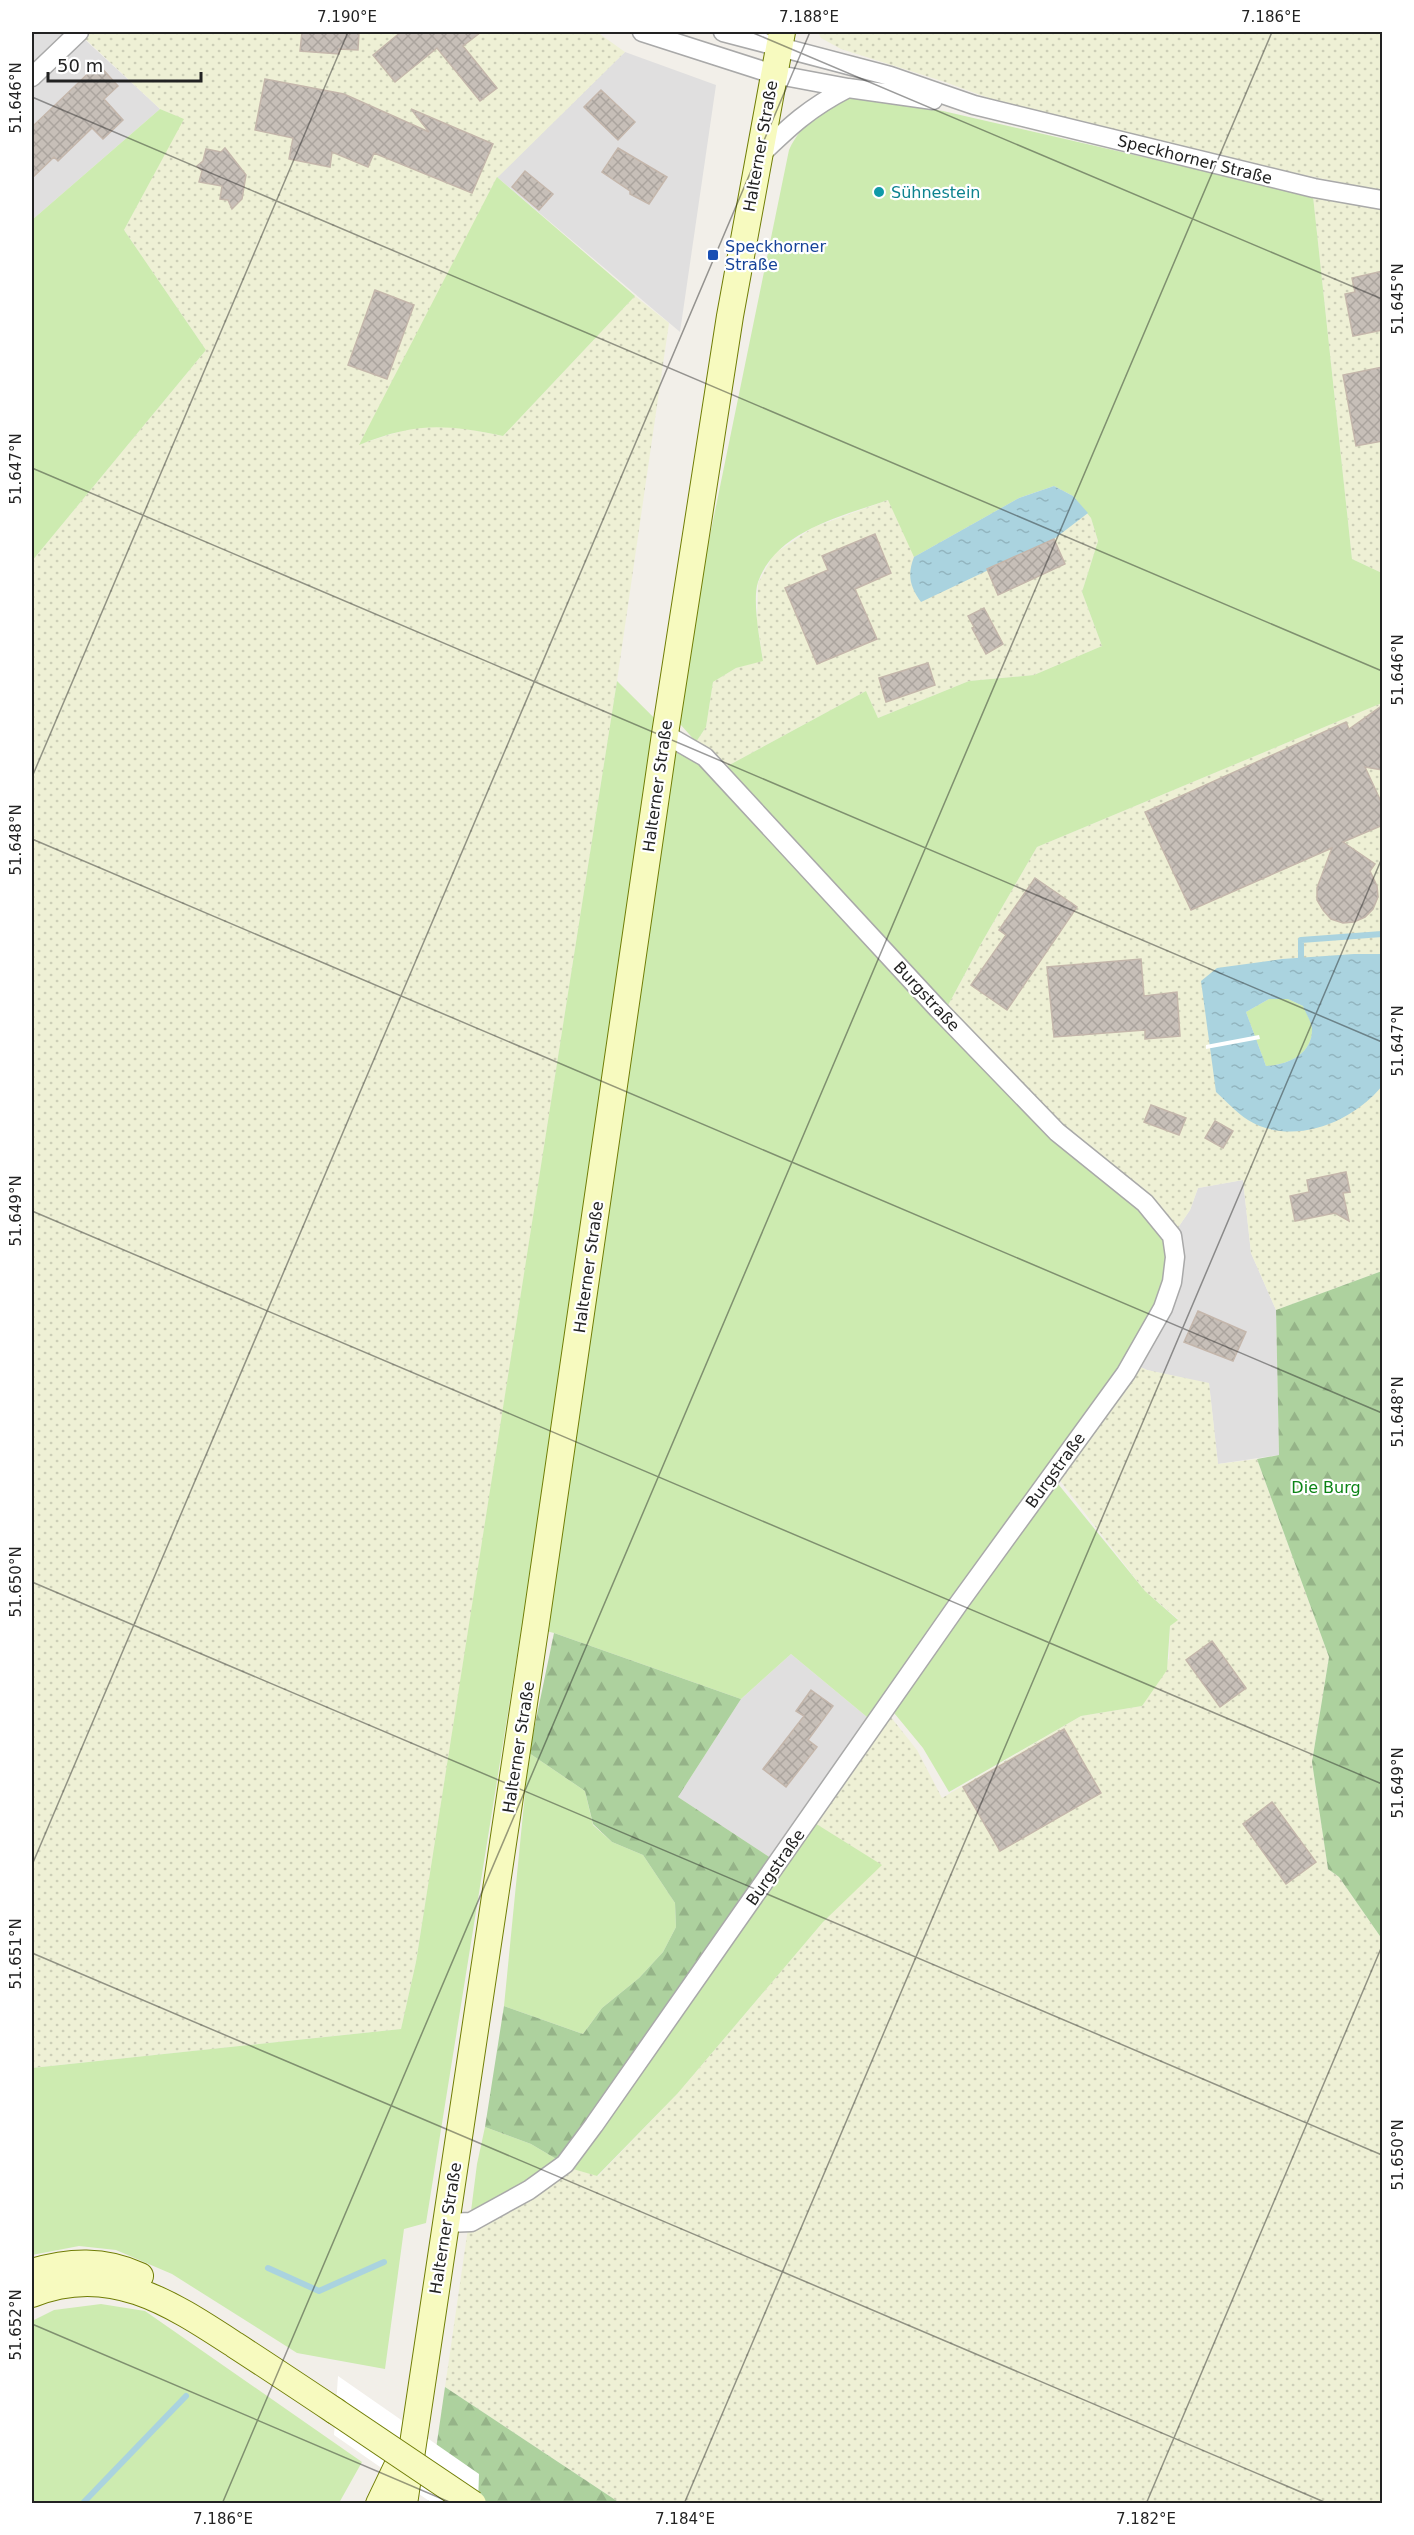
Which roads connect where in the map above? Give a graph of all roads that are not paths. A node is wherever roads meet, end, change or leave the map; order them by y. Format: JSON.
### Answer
{"nodes":[{"id":1,"x":79,"y":32,"type":"edge"},
{"id":2,"x":642,"y":32,"type":"edge"},
{"id":3,"x":723,"y":32,"type":"edge"},
{"id":4,"x":781,"y":38,"type":"edge"},
{"id":5,"x":773,"y":74,"type":"junction"},
{"id":6,"x":32,"y":77,"type":"edge"},
{"id":7,"x":848,"y":88,"type":"junction"},
{"id":8,"x":974,"y":105,"type":"junction"},
{"id":9,"x":758,"y":158,"type":"junction"},
{"id":10,"x":1383,"y":200,"type":"edge"},
{"id":11,"x":665,"y":734,"type":"junction"},
{"id":12,"x":446,"y":2223,"type":"junction"},
{"id":13,"x":32,"y":2272,"type":"edge"},
{"id":14,"x":32,"y":2294,"type":"edge"},
{"id":15,"x":179,"y":2308,"type":"junction"},
{"id":16,"x":414,"y":2429,"type":"junction"},
{"id":17,"x":379,"y":2504,"type":"edge"},
{"id":18,"x":404,"y":2504,"type":"edge"},
{"id":19,"x":473,"y":2504,"type":"edge"}],
"edges":[{"from":1,"to":6,"type":"street"},
{"from":2,"to":5,"type":"street","name":"Speckhorner Straße"},
{"from":3,"to":4,"type":"street","name":"Speckhorner Straße"},
{"from":4,"to":5,"type":"main road","name":"Halterner Straße"},
{"from":4,"to":8,"type":"street","name":"Speckhorner Straße"},
{"from":5,"to":7,"type":"street","name":"Speckhorner Straße"},
{"from":5,"to":9,"type":"main road","name":"Halterner Straße"},
{"from":7,"to":8,"type":"street","name":"Speckhorner Straße"},
{"from":7,"to":9,"type":"street"},
{"from":8,"to":10,"type":"street","name":"Speckhorner Straße"},
{"from":9,"to":11,"type":"main road","name":"Halterner Straße"},
{"from":11,"to":12,"type":"main road","name":"Halterner Straße"},
{"from":11,"to":12,"type":"street","name":"Burgstraße"},
{"from":12,"to":16,"type":"main road","name":"Halterner Straße"},
{"from":13,"to":15,"type":"main road"},
{"from":14,"to":15,"type":"main road"},
{"from":15,"to":19,"type":"main road","bridge":true},
{"from":16,"to":17,"type":"main road"},
{"from":16,"to":18,"type":"main road","name":"Halterner Straße"}]}
